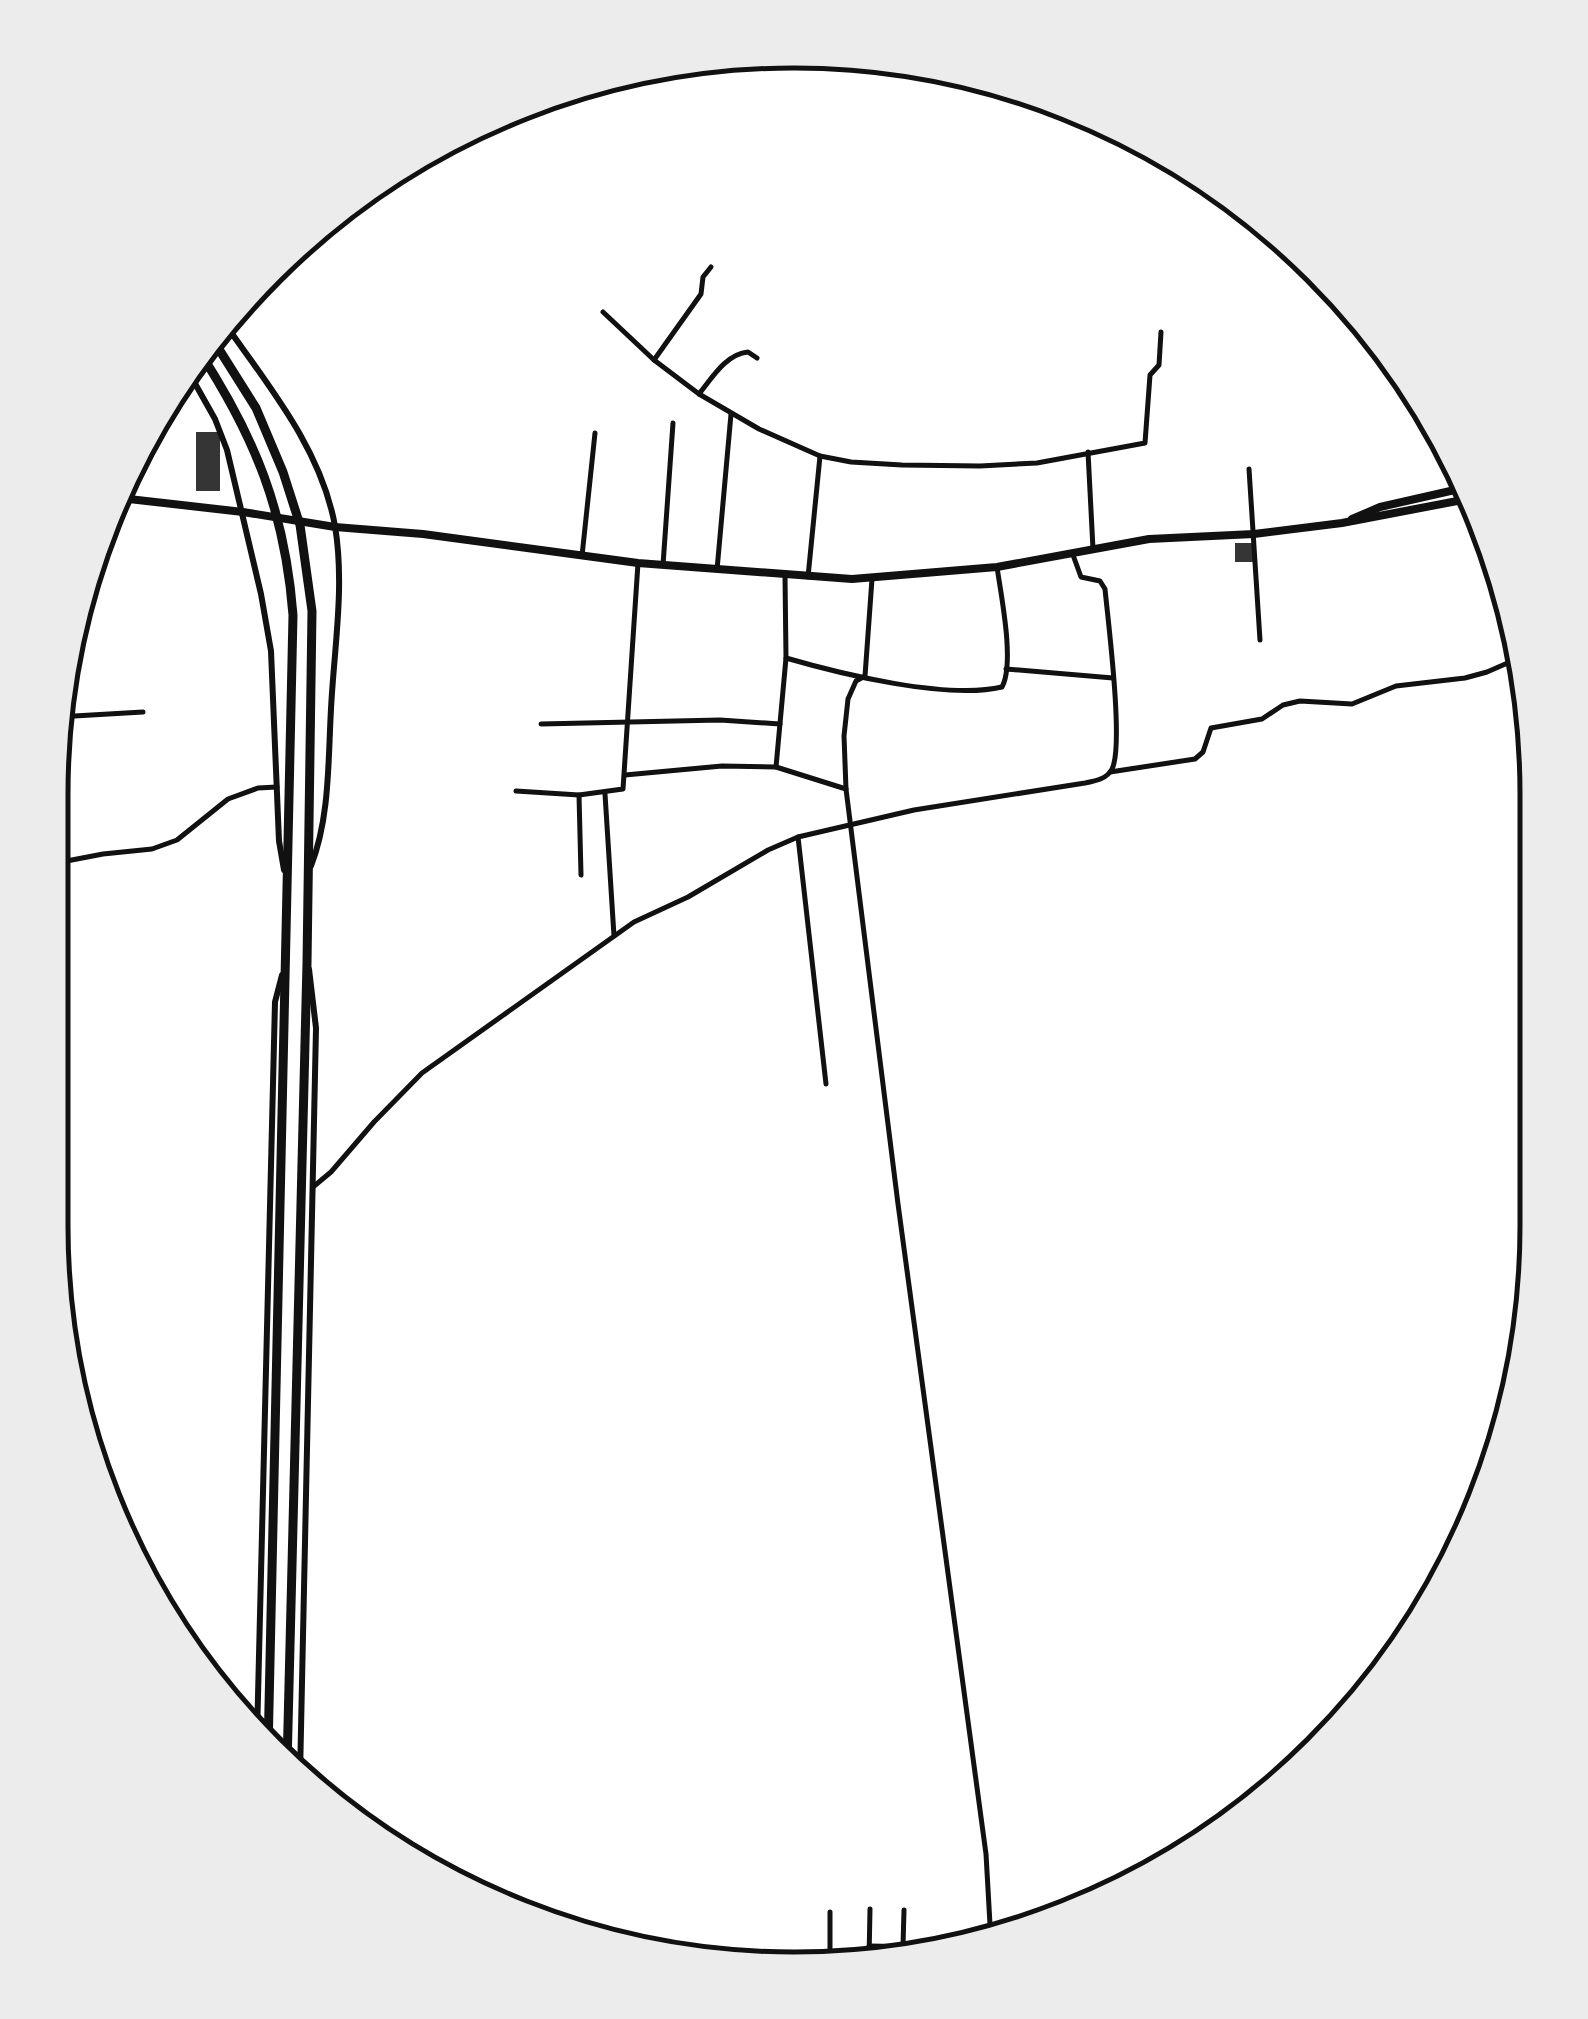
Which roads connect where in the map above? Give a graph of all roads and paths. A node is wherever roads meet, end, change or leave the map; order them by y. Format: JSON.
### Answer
{"nodes":[{"id":1,"x":710,"y":267,"type":"dead end"},
{"id":2,"x":602,"y":312,"type":"dead end"},
{"id":3,"x":1160,"y":332,"type":"dead end"},
{"id":4,"x":232,"y":334,"type":"edge"},
{"id":5,"x":220,"y":350,"type":"edge"},
{"id":6,"x":757,"y":358,"type":"dead end"},
{"id":7,"x":654,"y":360,"type":"junction"},
{"id":8,"x":208,"y":366,"type":"edge"},
{"id":9,"x":194,"y":384,"type":"edge"},
{"id":10,"x":699,"y":394,"type":"junction"},
{"id":11,"x":731,"y":414,"type":"junction"},
{"id":12,"x":672,"y":423,"type":"dead end"},
{"id":13,"x":595,"y":433,"type":"dead end"},
{"id":14,"x":1088,"y":452,"type":"junction"},
{"id":15,"x":820,"y":456,"type":"junction"},
{"id":16,"x":1249,"y":468,"type":"dead end"},
{"id":17,"x":1454,"y":491,"type":"edge"},
{"id":18,"x":130,"y":499,"type":"edge"},
{"id":19,"x":1459,"y":502,"type":"edge"},
{"id":20,"x":242,"y":512,"type":"junction"},
{"id":21,"x":1342,"y":524,"type":"junction"},
{"id":22,"x":335,"y":527,"type":"junction"},
{"id":23,"x":1254,"y":534,"type":"junction"},
{"id":24,"x":1093,"y":549,"type":"junction"},
{"id":25,"x":1073,"y":553,"type":"junction"},
{"id":26,"x":582,"y":556,"type":"junction"},
{"id":27,"x":638,"y":563,"type":"junction"},
{"id":28,"x":663,"y":566,"type":"junction"},
{"id":29,"x":997,"y":567,"type":"junction"},
{"id":30,"x":717,"y":570,"type":"junction"},
{"id":31,"x":786,"y":576,"type":"junction"},
{"id":32,"x":808,"y":577,"type":"junction"},
{"id":33,"x":872,"y":579,"type":"junction"},
{"id":34,"x":1260,"y":640,"type":"dead end"},
{"id":35,"x":786,"y":658,"type":"junction"},
{"id":36,"x":1509,"y":663,"type":"edge"},
{"id":37,"x":1006,"y":669,"type":"junction"},
{"id":38,"x":865,"y":676,"type":"junction"},
{"id":39,"x":1113,"y":678,"type":"junction"},
{"id":40,"x":143,"y":712,"type":"dead end"},
{"id":41,"x":72,"y":716,"type":"edge"},
{"id":42,"x":541,"y":724,"type":"dead end"},
{"id":43,"x":628,"y":724,"type":"junction"},
{"id":44,"x":780,"y":724,"type":"junction"},
{"id":45,"x":776,"y":768,"type":"junction"},
{"id":46,"x":1110,"y":772,"type":"junction"},
{"id":47,"x":625,"y":775,"type":"junction"},
{"id":48,"x":277,"y":786,"type":"junction"},
{"id":49,"x":846,"y":789,"type":"junction"},
{"id":50,"x":516,"y":791,"type":"dead end"},
{"id":51,"x":605,"y":794,"type":"junction"},
{"id":52,"x":579,"y":795,"type":"junction"},
{"id":53,"x":852,"y":826,"type":"junction"},
{"id":54,"x":798,"y":837,"type":"junction"},
{"id":55,"x":68,"y":861,"type":"edge"},
{"id":56,"x":308,"y":874,"type":"junction"},
{"id":57,"x":581,"y":876,"type":"dead end"},
{"id":58,"x":287,"y":881,"type":"junction"},
{"id":59,"x":614,"y":936,"type":"junction"},
{"id":60,"x":307,"y":963,"type":"junction"},
{"id":61,"x":285,"y":965,"type":"junction"},
{"id":62,"x":826,"y":1084,"type":"dead end"},
{"id":63,"x":314,"y":1186,"type":"junction"},
{"id":64,"x":258,"y":1714,"type":"edge"},
{"id":65,"x":269,"y":1726,"type":"edge"},
{"id":66,"x":288,"y":1747,"type":"edge"},
{"id":67,"x":300,"y":1758,"type":"edge"},
{"id":68,"x":870,"y":1910,"type":"dead end"},
{"id":69,"x":904,"y":1910,"type":"dead end"},
{"id":70,"x":830,"y":1912,"type":"dead end"},
{"id":71,"x":990,"y":1925,"type":"edge"},
{"id":72,"x":903,"y":1943,"type":"edge"},
{"id":73,"x":869,"y":1946,"type":"joint"},
{"id":74,"x":880,"y":1946,"type":"edge"},
{"id":75,"x":830,"y":1950,"type":"edge"}],
"edges":[{"from":1,"to":7,"type":"street"},
{"from":2,"to":7,"type":"street"},
{"from":3,"to":14,"type":"street"},
{"from":4,"to":22,"type":"street"},
{"from":5,"to":56,"type":"highway"},
{"from":6,"to":10,"type":"street"},
{"from":7,"to":10,"type":"street"},
{"from":8,"to":58,"type":"highway"},
{"from":9,"to":20,"type":"street"},
{"from":10,"to":11,"type":"street"},
{"from":11,"to":15,"type":"street"},
{"from":11,"to":30,"type":"street"},
{"from":12,"to":28,"type":"street"},
{"from":13,"to":26,"type":"street"},
{"from":14,"to":15,"type":"street"},
{"from":14,"to":24,"type":"street"},
{"from":15,"to":32,"type":"street"},
{"from":16,"to":23,"type":"street"},
{"from":17,"to":21,"type":"main road"},
{"from":18,"to":20,"type":"main road"},
{"from":19,"to":21,"type":"main road"},
{"from":20,"to":22,"type":"main road"},
{"from":20,"to":48,"type":"street"},
{"from":21,"to":23,"type":"main road"},
{"from":22,"to":26,"type":"main road"},
{"from":22,"to":56,"type":"street"},
{"from":23,"to":24,"type":"main road"},
{"from":23,"to":34,"type":"street"},
{"from":24,"to":25,"type":"main road"},
{"from":25,"to":29,"type":"main road"},
{"from":25,"to":39,"type":"street"},
{"from":26,"to":27,"type":"main road"},
{"from":27,"to":28,"type":"main road"},
{"from":27,"to":43,"type":"street"},
{"from":28,"to":30,"type":"main road"},
{"from":29,"to":33,"type":"main road"},
{"from":29,"to":37,"type":"street"},
{"from":30,"to":31,"type":"main road"},
{"from":31,"to":32,"type":"main road"},
{"from":31,"to":35,"type":"street"},
{"from":32,"to":33,"type":"main road"},
{"from":33,"to":38,"type":"street"},
{"from":35,"to":38,"type":"street"},
{"from":35,"to":44,"type":"street"},
{"from":36,"to":46,"type":"street"},
{"from":37,"to":38,"type":"street"},
{"from":37,"to":39,"type":"street"},
{"from":38,"to":49,"type":"street"},
{"from":39,"to":46,"type":"street"},
{"from":40,"to":41,"type":"street"},
{"from":42,"to":43,"type":"street"},
{"from":43,"to":44,"type":"street"},
{"from":43,"to":47,"type":"street"},
{"from":44,"to":45,"type":"street"},
{"from":45,"to":47,"type":"street"},
{"from":45,"to":49,"type":"street"},
{"from":46,"to":53,"type":"street"},
{"from":47,"to":51,"type":"street"},
{"from":48,"to":55,"type":"street"},
{"from":48,"to":58,"type":"street"},
{"from":49,"to":53,"type":"street"},
{"from":50,"to":52,"type":"street"},
{"from":51,"to":52,"type":"street"},
{"from":51,"to":59,"type":"street"},
{"from":52,"to":57,"type":"street"},
{"from":53,"to":54,"type":"street"},
{"from":53,"to":71,"type":"street"},
{"from":54,"to":59,"type":"street"},
{"from":54,"to":62,"type":"street"},
{"from":56,"to":60,"type":"highway"},
{"from":58,"to":61,"type":"highway"},
{"from":59,"to":63,"type":"street"},
{"from":60,"to":63,"type":"street"},
{"from":60,"to":66,"type":"highway"},
{"from":61,"to":64,"type":"street"},
{"from":61,"to":65,"type":"highway"},
{"from":63,"to":67,"type":"street"},
{"from":68,"to":73,"type":"street"},
{"from":69,"to":72,"type":"street"},
{"from":70,"to":75,"type":"street"},
{"from":73,"to":74,"type":"street"}]}
